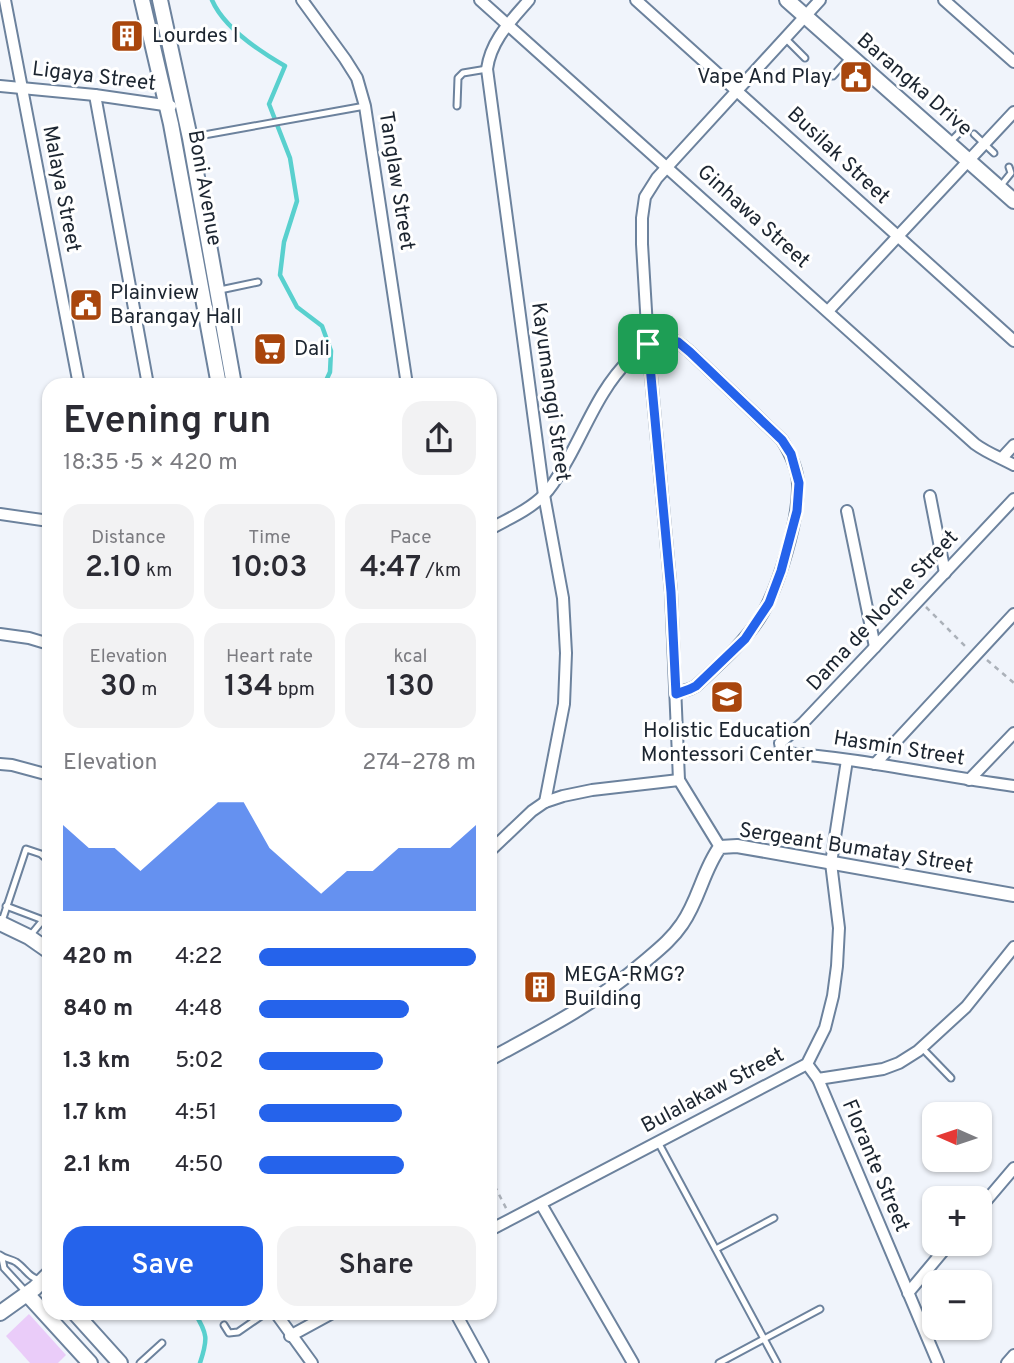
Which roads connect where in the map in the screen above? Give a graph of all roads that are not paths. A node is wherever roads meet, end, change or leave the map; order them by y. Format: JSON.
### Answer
{"nodes":[{"id":1,"x":5,"y":0,"type":"edge"},
{"id":2,"x":142,"y":0,"type":"edge"},
{"id":3,"x":160,"y":0,"type":"edge"},
{"id":4,"x":302,"y":0,"type":"edge"},
{"id":5,"x":480,"y":0,"type":"edge"},
{"id":6,"x":529,"y":0,"type":"edge"},
{"id":7,"x":636,"y":0,"type":"edge"},
{"id":8,"x":787,"y":0,"type":"edge"},
{"id":9,"x":820,"y":0,"type":"edge"},
{"id":10,"x":944,"y":0,"type":"edge"},
{"id":11,"x":805,"y":16,"type":"junction"},
{"id":12,"x":508,"y":24,"type":"junction"},
{"id":13,"x":786,"y":39,"type":"junction"},
{"id":14,"x":850,"y":56,"type":"junction"},
{"id":15,"x":805,"y":58,"type":"dead end"},
{"id":16,"x":1014,"y":62,"type":"edge"},
{"id":17,"x":487,"y":69,"type":"junction"},
{"id":18,"x":822,"y":74,"type":"dead end"},
{"id":19,"x":0,"y":86,"type":"edge"},
{"id":20,"x":22,"y":88,"type":"junction"},
{"id":21,"x":737,"y":90,"type":"junction"},
{"id":22,"x":95,"y":95,"type":"junction"},
{"id":23,"x":183,"y":103,"type":"junction"},
{"id":24,"x":167,"y":106,"type":"junction"},
{"id":25,"x":365,"y":106,"type":"junction"},
{"id":26,"x":457,"y":106,"type":"dead end"},
{"id":27,"x":1014,"y":112,"type":"edge"},
{"id":28,"x":960,"y":132,"type":"dead end"},
{"id":29,"x":974,"y":134,"type":"dead end"},
{"id":30,"x":190,"y":138,"type":"junction"},
{"id":31,"x":949,"y":143,"type":"junction"},
{"id":32,"x":983,"y":143,"type":"junction"},
{"id":33,"x":994,"y":153,"type":"dead end"},
{"id":34,"x":968,"y":160,"type":"junction"},
{"id":35,"x":667,"y":166,"type":"junction"},
{"id":36,"x":1009,"y":167,"type":"dead end"},
{"id":37,"x":999,"y":188,"type":"junction"},
{"id":38,"x":1014,"y":201,"type":"edge"},
{"id":39,"x":898,"y":237,"type":"junction"},
{"id":40,"x":258,"y":282,"type":"dead end"},
{"id":41,"x":216,"y":291,"type":"junction"},
{"id":42,"x":828,"y":311,"type":"junction"},
{"id":43,"x":1014,"y":341,"type":"edge"},
{"id":44,"x":648,"y":344,"type":"junction"},
{"id":45,"x":78,"y":378,"type":"edge"},
{"id":46,"x":147,"y":378,"type":"edge"},
{"id":47,"x":218,"y":378,"type":"edge"},
{"id":48,"x":233,"y":378,"type":"edge"},
{"id":49,"x":406,"y":378,"type":"edge"},
{"id":50,"x":1014,"y":445,"type":"edge"},
{"id":51,"x":1008,"y":461,"type":"edge"},
{"id":52,"x":1014,"y":472,"type":"edge"},
{"id":53,"x":544,"y":495,"type":"junction"},
{"id":54,"x":930,"y":496,"type":"dead end"},
{"id":55,"x":1014,"y":499,"type":"edge"},
{"id":56,"x":847,"y":511,"type":"dead end"},
{"id":57,"x":0,"y":514,"type":"edge"},
{"id":58,"x":42,"y":520,"type":"edge"},
{"id":59,"x":497,"y":525,"type":"edge"},
{"id":60,"x":945,"y":573,"type":"junction"},
{"id":61,"x":1014,"y":614,"type":"edge"},
{"id":62,"x":0,"y":634,"type":"edge"},
{"id":63,"x":42,"y":641,"type":"edge"},
{"id":64,"x":875,"y":648,"type":"junction"},
{"id":65,"x":676,"y":694,"type":"junction"},
{"id":66,"x":1014,"y":733,"type":"edge"},
{"id":67,"x":781,"y":748,"type":"joint"},
{"id":68,"x":847,"y":760,"type":"junction"},
{"id":69,"x":0,"y":764,"type":"edge"},
{"id":70,"x":874,"y":764,"type":"junction"},
{"id":71,"x":42,"y":772,"type":"edge"},
{"id":72,"x":679,"y":780,"type":"junction"},
{"id":73,"x":969,"y":780,"type":"junction"},
{"id":74,"x":1014,"y":786,"type":"edge"},
{"id":75,"x":545,"y":802,"type":"junction"},
{"id":76,"x":497,"y":844,"type":"edge"},
{"id":77,"x":720,"y":847,"type":"junction"},
{"id":78,"x":42,"y":855,"type":"edge"},
{"id":79,"x":831,"y":863,"type":"junction"},
{"id":80,"x":1014,"y":895,"type":"edge"},
{"id":81,"x":6,"y":906,"type":"junction"},
{"id":82,"x":42,"y":917,"type":"edge"},
{"id":83,"x":42,"y":922,"type":"edge"},
{"id":84,"x":1,"y":924,"type":"edge"},
{"id":85,"x":29,"y":937,"type":"junction"},
{"id":86,"x":42,"y":944,"type":"edge"},
{"id":87,"x":1014,"y":947,"type":"edge"},
{"id":88,"x":922,"y":1048,"type":"junction"},
{"id":89,"x":497,"y":1055,"type":"edge"},
{"id":90,"x":807,"y":1063,"type":"junction"},
{"id":91,"x":951,"y":1078,"type":"dead end"},
{"id":92,"x":818,"y":1079,"type":"junction"},
{"id":93,"x":658,"y":1142,"type":"junction"},
{"id":94,"x":1014,"y":1168,"type":"edge"},
{"id":95,"x":992,"y":1194,"type":"edge"},
{"id":96,"x":541,"y":1204,"type":"junction"},
{"id":97,"x":774,"y":1218,"type":"dead end"},
{"id":98,"x":497,"y":1226,"type":"edge"},
{"id":99,"x":716,"y":1249,"type":"junction"},
{"id":100,"x":939,"y":1256,"type":"edge"},
{"id":101,"x":1,"y":1257,"type":"edge"},
{"id":102,"x":14,"y":1261,"type":"junction"},
{"id":103,"x":2,"y":1269,"type":"edge"},
{"id":104,"x":42,"y":1277,"type":"edge"},
{"id":105,"x":42,"y":1281,"type":"edge"},
{"id":106,"x":908,"y":1293,"type":"junction"},
{"id":107,"x":27,"y":1294,"type":"junction"},
{"id":108,"x":820,"y":1309,"type":"dead end"},
{"id":109,"x":42,"y":1310,"type":"edge"},
{"id":110,"x":0,"y":1313,"type":"edge"},
{"id":111,"x":51,"y":1320,"type":"edge"},
{"id":112,"x":81,"y":1320,"type":"edge"},
{"id":113,"x":255,"y":1320,"type":"edge"},
{"id":114,"x":280,"y":1320,"type":"edge"},
{"id":115,"x":319,"y":1320,"type":"edge"},
{"id":116,"x":459,"y":1320,"type":"edge"},
{"id":117,"x":224,"y":1325,"type":"dead end"},
{"id":118,"x":290,"y":1336,"type":"junction"},
{"id":119,"x":764,"y":1338,"type":"junction"},
{"id":120,"x":162,"y":1343,"type":"dead end"},
{"id":121,"x":1014,"y":1355,"type":"edge"},
{"id":122,"x":90,"y":1363,"type":"edge"},
{"id":123,"x":120,"y":1363,"type":"edge"},
{"id":124,"x":140,"y":1363,"type":"edge"},
{"id":125,"x":312,"y":1363,"type":"edge"},
{"id":126,"x":483,"y":1363,"type":"edge"},
{"id":127,"x":633,"y":1363,"type":"edge"},
{"id":128,"x":719,"y":1363,"type":"edge"},
{"id":129,"x":777,"y":1363,"type":"edge"},
{"id":130,"x":938,"y":1363,"type":"edge"},
{"id":131,"x":1007,"y":1363,"type":"edge"}],
"edges":[{"from":1,"to":20,"type":"street","name":"Malaya Street"},
{"from":2,"to":24,"type":"main road","name":"Boni Avenue"},
{"from":3,"to":23,"type":"main road","name":"Boni Avenue"},
{"from":4,"to":25,"type":"street","name":"Tanglaw Street"},
{"from":5,"to":12,"type":"street","name":"Ginhawa Street"},
{"from":6,"to":12,"type":"street","name":"Kayumanggi Street"},
{"from":7,"to":21,"type":"street","name":"Busilak Street"},
{"from":8,"to":11,"type":"main road","name":"Barangka Drive"},
{"from":9,"to":11,"type":"street"},
{"from":10,"to":16,"type":"street"},
{"from":11,"to":13,"type":"street"},
{"from":11,"to":14,"type":"main road","name":"Barangka Drive"},
{"from":12,"to":17,"type":"street","name":"Kayumanggi Street"},
{"from":12,"to":35,"type":"street","name":"Ginhawa Street"},
{"from":13,"to":15,"type":"lane"},
{"from":13,"to":21,"type":"street"},
{"from":14,"to":18,"type":"lane"},
{"from":14,"to":31,"type":"main road","name":"Barangka Drive"},
{"from":17,"to":26,"type":"lane"},
{"from":17,"to":53,"type":"street","name":"Kayumanggi Street"},
{"from":19,"to":20,"type":"street","name":"Ligaya Street"},
{"from":20,"to":22,"type":"street","name":"Ligaya Street"},
{"from":20,"to":45,"type":"street","name":"Malaya Street"},
{"from":21,"to":35,"type":"street"},
{"from":21,"to":39,"type":"street","name":"Busilak Street"},
{"from":22,"to":24,"type":"street","name":"Ligaya Street"},
{"from":22,"to":46,"type":"street"},
{"from":23,"to":24,"type":"street","name":"Ligaya Street"},
{"from":23,"to":30,"type":"main road","name":"Boni Avenue"},
{"from":24,"to":47,"type":"main road","name":"Boni Avenue"},
{"from":25,"to":30,"type":"lane"},
{"from":25,"to":49,"type":"street","name":"Tanglaw Street"},
{"from":27,"to":32,"type":"street"},
{"from":28,"to":31,"type":"lane"},
{"from":29,"to":32,"type":"lane"},
{"from":30,"to":41,"type":"main road","name":"Boni Avenue"},
{"from":31,"to":34,"type":"main road","name":"Barangka Drive"},
{"from":32,"to":33,"type":"lane"},
{"from":32,"to":34,"type":"street"},
{"from":34,"to":37,"type":"main road","name":"Barangka Drive"},
{"from":34,"to":39,"type":"street"},
{"from":35,"to":42,"type":"street","name":"Ginhawa Street"},
{"from":35,"to":44,"type":"street"},
{"from":36,"to":37,"type":"lane"},
{"from":37,"to":38,"type":"main road","name":"Barangka Drive"},
{"from":39,"to":42,"type":"street"},
{"from":39,"to":43,"type":"street","name":"Busilak Street"},
{"from":40,"to":41,"type":"lane"},
{"from":41,"to":48,"type":"main road","name":"Boni Avenue"},
{"from":42,"to":51,"type":"street","name":"Ginhawa Street"},
{"from":44,"to":53,"type":"street"},
{"from":44,"to":65,"type":"street"},
{"from":44,"to":65,"type":"street"},
{"from":50,"to":51,"type":"street"},
{"from":51,"to":52,"type":"street"},
{"from":53,"to":59,"type":"street"},
{"from":53,"to":75,"type":"street","name":"Kayumanggi Street"},
{"from":54,"to":60,"type":"street"},
{"from":55,"to":60,"type":"street","name":"Dama de Noche Street"},
{"from":56,"to":64,"type":"street"},
{"from":57,"to":58,"type":"street"},
{"from":60,"to":64,"type":"street","name":"Dama de Noche Street"},
{"from":61,"to":70,"type":"street"},
{"from":62,"to":63,"type":"street"},
{"from":64,"to":67,"type":"street","name":"Dama de Noche Street"},
{"from":65,"to":72,"type":"street"},
{"from":66,"to":73,"type":"street"},
{"from":67,"to":68,"type":"street","name":"Hasmin Street"},
{"from":68,"to":70,"type":"street","name":"Hasmin Street"},
{"from":68,"to":79,"type":"street","name":"Bulalakaw Street"},
{"from":69,"to":71,"type":"street"},
{"from":70,"to":73,"type":"street","name":"Hasmin Street"},
{"from":72,"to":75,"type":"street"},
{"from":72,"to":77,"type":"street"},
{"from":73,"to":74,"type":"street","name":"Hasmin Street"},
{"from":75,"to":76,"type":"street"},
{"from":77,"to":79,"type":"street","name":"Sergeant Bumatay Street"},
{"from":77,"to":89,"type":"street","name":"Sergeant Bumatay Street"},
{"from":78,"to":81,"type":"lane"},
{"from":79,"to":80,"type":"street","name":"Sergeant Bumatay Street"},
{"from":79,"to":90,"type":"street","name":"Bulalakaw Street"},
{"from":81,"to":82,"type":"lane"},
{"from":81,"to":84,"type":"lane"},
{"from":83,"to":85,"type":"lane"},
{"from":84,"to":85,"type":"main road"},
{"from":85,"to":86,"type":"main road"},
{"from":87,"to":88,"type":"street"},
{"from":88,"to":91,"type":"lane"},
{"from":88,"to":92,"type":"street"},
{"from":90,"to":92,"type":"street","name":"Florante Street"},
{"from":90,"to":93,"type":"street","name":"Bulalakaw Street"},
{"from":92,"to":106,"type":"street","name":"Florante Street"},
{"from":93,"to":96,"type":"street","name":"Bulalakaw Street"},
{"from":93,"to":99,"type":"lane"},
{"from":94,"to":95,"type":"street"},
{"from":96,"to":98,"type":"street","name":"Bulalakaw Street"},
{"from":96,"to":127,"type":"street"},
{"from":97,"to":99,"type":"lane"},
{"from":99,"to":119,"type":"lane"},
{"from":100,"to":106,"type":"street"},
{"from":101,"to":102,"type":"lane"},
{"from":101,"to":103,"type":"lane"},
{"from":102,"to":103,"type":"lane"},
{"from":102,"to":104,"type":"lane"},
{"from":103,"to":107,"type":"lane"},
{"from":105,"to":107,"type":"main road"},
{"from":106,"to":130,"type":"street","name":"Florante Street"},
{"from":107,"to":109,"type":"main road"},
{"from":107,"to":110,"type":"main road"},
{"from":108,"to":119,"type":"lane"},
{"from":111,"to":122,"type":"main road"},
{"from":112,"to":123,"type":"main road"},
{"from":113,"to":117,"type":"lane"},
{"from":114,"to":118,"type":"street"},
{"from":115,"to":118,"type":"street"},
{"from":116,"to":126,"type":"street"},
{"from":118,"to":125,"type":"street"},
{"from":119,"to":128,"type":"lane"},
{"from":119,"to":129,"type":"lane"},
{"from":120,"to":124,"type":"lane"},
{"from":121,"to":131,"type":"street"}]}
